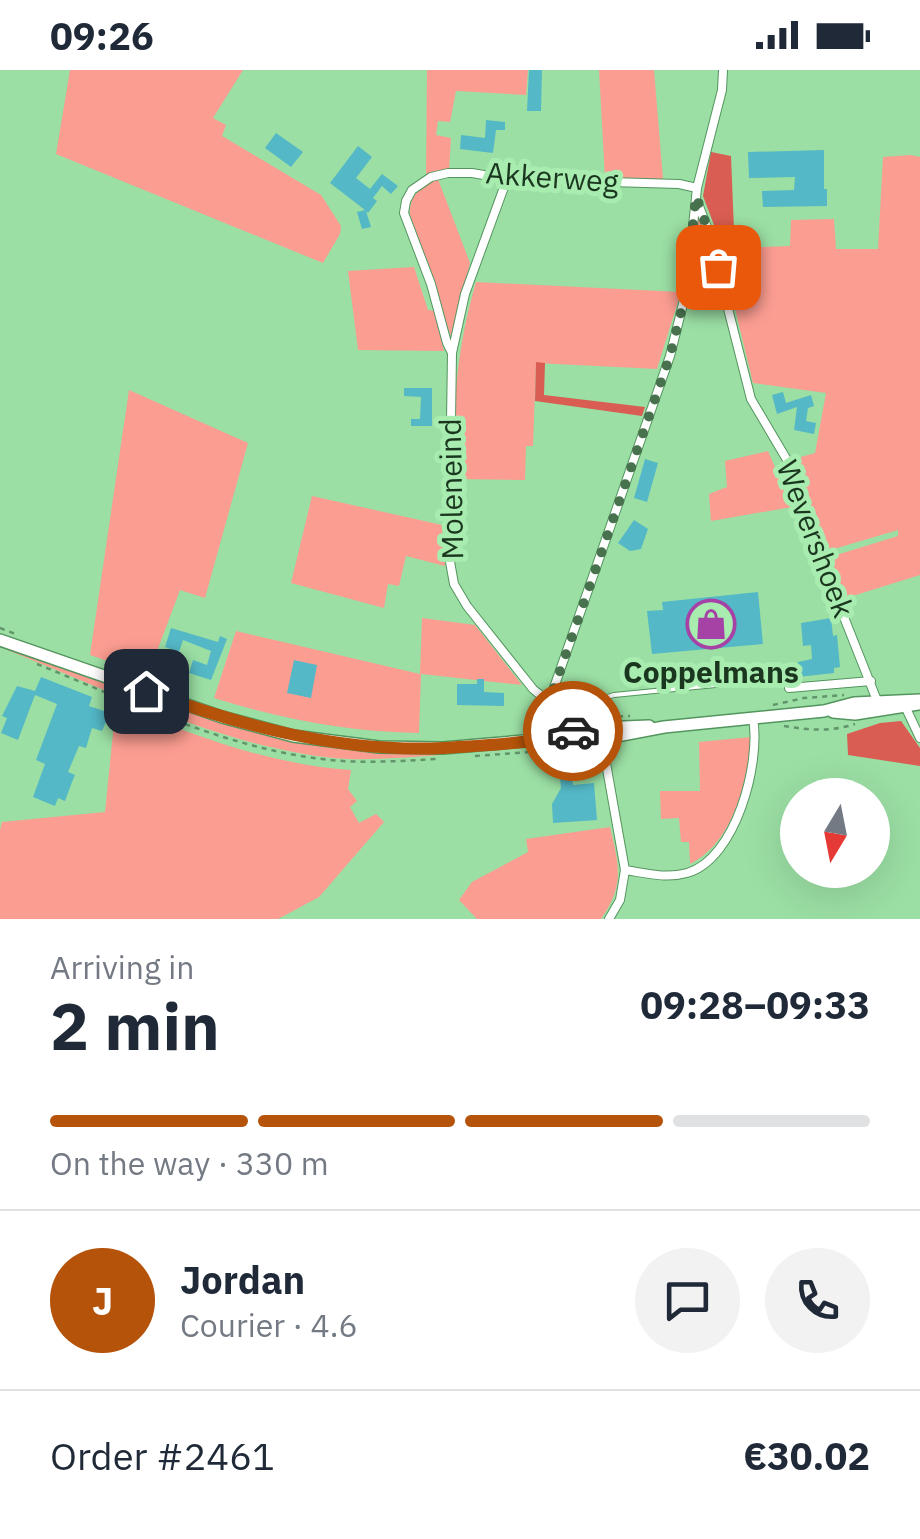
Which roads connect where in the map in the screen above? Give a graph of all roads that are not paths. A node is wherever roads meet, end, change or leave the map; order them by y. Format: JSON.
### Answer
{"nodes":[{"id":1,"x":723,"y":70,"type":"edge"},
{"id":2,"x":508,"y":179,"type":"junction"},
{"id":3,"x":412,"y":190,"type":"joint"},
{"id":4,"x":696,"y":192,"type":"junction"},
{"id":5,"x":452,"y":353,"type":"junction"},
{"id":6,"x":0,"y":640,"type":"edge"},
{"id":7,"x":766,"y":680,"type":"dead end"},
{"id":8,"x":871,"y":681,"type":"junction"},
{"id":9,"x":789,"y":688,"type":"dead end"},
{"id":10,"x":550,"y":700,"type":"junction"},
{"id":11,"x":920,"y":702,"type":"edge"},
{"id":12,"x":904,"y":704,"type":"junction"},
{"id":13,"x":879,"y":706,"type":"junction"},
{"id":14,"x":596,"y":707,"type":"junction"},
{"id":15,"x":754,"y":718,"type":"junction"},
{"id":16,"x":600,"y":728,"type":"junction"},
{"id":17,"x":920,"y":738,"type":"edge"},
{"id":18,"x":625,"y":870,"type":"junction"},
{"id":19,"x":609,"y":919,"type":"edge"}],
"edges":[{"from":1,"to":4,"type":"street"},
{"from":2,"to":3,"type":"street","name":"Akkerweg"},
{"from":2,"to":4,"type":"street","name":"Akkerweg"},
{"from":2,"to":5,"type":"street","name":"Moleneind"},
{"from":3,"to":5,"type":"street","name":"Moleneind"},
{"from":4,"to":8,"type":"street","name":"Wevershoek"},
{"from":4,"to":10,"type":"street"},
{"from":5,"to":10,"type":"street","name":"Moleneind"},
{"from":6,"to":16,"type":"main road"},
{"from":7,"to":14,"type":"lane"},
{"from":8,"to":9,"type":"street"},
{"from":8,"to":13,"type":"street","name":"Wevershoek"},
{"from":10,"to":14,"type":"street"},
{"from":11,"to":12,"type":"main road"},
{"from":12,"to":13,"type":"main road"},
{"from":12,"to":17,"type":"street"},
{"from":13,"to":15,"type":"main road"},
{"from":14,"to":16,"type":"street"},
{"from":15,"to":16,"type":"main road"},
{"from":15,"to":18,"type":"street"},
{"from":16,"to":18,"type":"street"},
{"from":18,"to":19,"type":"street"}]}
